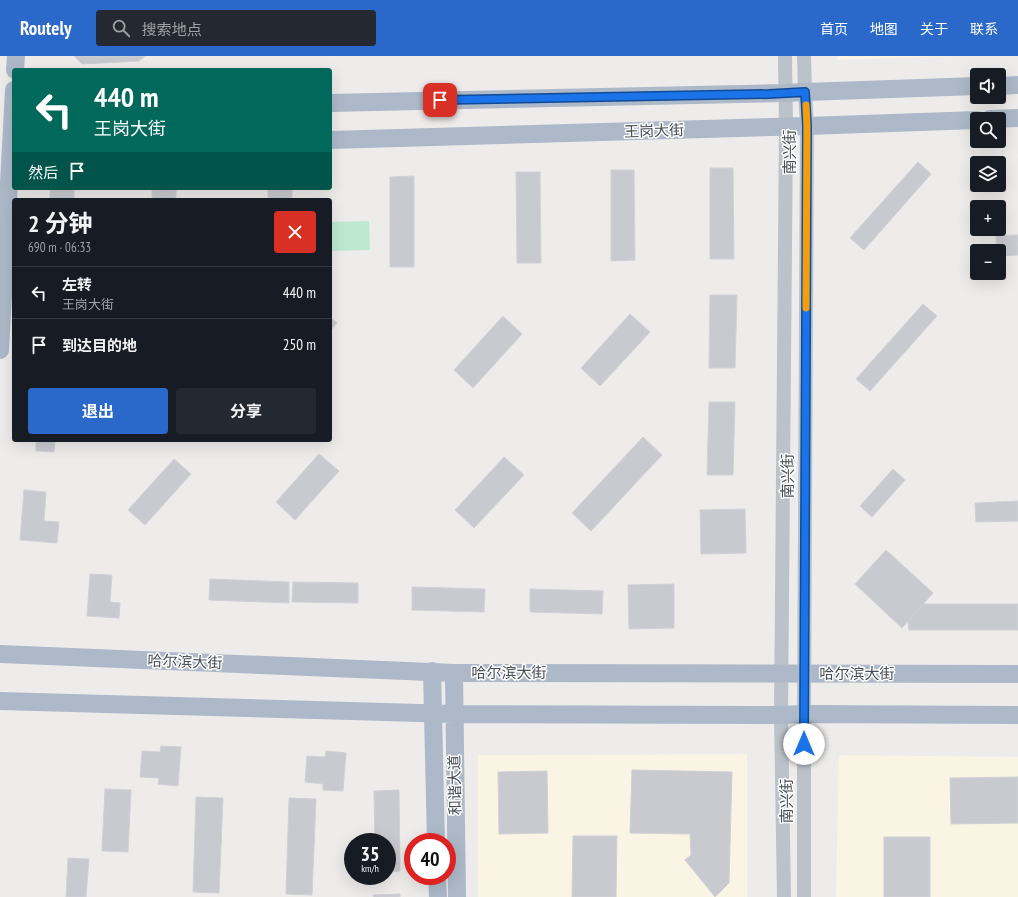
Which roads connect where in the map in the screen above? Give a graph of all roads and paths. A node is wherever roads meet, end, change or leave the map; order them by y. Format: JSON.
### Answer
{"nodes":[{"id":1,"x":16,"y":56,"type":"edge"},
{"id":2,"x":785,"y":56,"type":"edge"},
{"id":3,"x":804,"y":56,"type":"edge"},
{"id":4,"x":15,"y":68,"type":"edge"},
{"id":5,"x":1018,"y":85,"type":"edge"},
{"id":6,"x":970,"y":86,"type":"edge"},
{"id":7,"x":1006,"y":86,"type":"edge"},
{"id":8,"x":805,"y":92,"type":"junction"},
{"id":9,"x":785,"y":93,"type":"junction"},
{"id":10,"x":12,"y":98,"type":"edge"},
{"id":11,"x":332,"y":103,"type":"edge"},
{"id":12,"x":9,"y":110,"type":"edge"},
{"id":13,"x":1006,"y":118,"type":"edge"},
{"id":14,"x":1018,"y":118,"type":"edge"},
{"id":15,"x":970,"y":120,"type":"edge"},
{"id":16,"x":807,"y":126,"type":"junction"},
{"id":17,"x":786,"y":127,"type":"junction"},
{"id":18,"x":332,"y":140,"type":"edge"},
{"id":19,"x":8,"y":149,"type":"edge"},
{"id":20,"x":0,"y":350,"type":"edge"},
{"id":21,"x":0,"y":654,"type":"edge"},
{"id":22,"x":432,"y":671,"type":"junction"},
{"id":23,"x":454,"y":673,"type":"junction"},
{"id":24,"x":782,"y":673,"type":"junction"},
{"id":25,"x":804,"y":674,"type":"junction"},
{"id":26,"x":1018,"y":674,"type":"edge"},
{"id":27,"x":0,"y":701,"type":"edge"},
{"id":28,"x":432,"y":713,"type":"junction"},
{"id":29,"x":454,"y":714,"type":"junction"},
{"id":30,"x":804,"y":714,"type":"junction"},
{"id":31,"x":781,"y":715,"type":"junction"},
{"id":32,"x":1018,"y":715,"type":"edge"},
{"id":33,"x":436,"y":833,"type":"edge"},
{"id":34,"x":437,"y":885,"type":"edge"},
{"id":35,"x":438,"y":897,"type":"edge"},
{"id":36,"x":457,"y":897,"type":"edge"},
{"id":37,"x":784,"y":897,"type":"edge"},
{"id":38,"x":804,"y":897,"type":"edge"}],
"edges":[{"from":1,"to":4,"type":"main road"},
{"from":2,"to":9,"type":"street","name":"南兴街"},
{"from":3,"to":8,"type":"street","name":"南兴街"},
{"from":5,"to":7,"type":"main road"},
{"from":6,"to":8,"type":"main road"},
{"from":8,"to":9,"type":"main road"},
{"from":8,"to":16,"type":"street","name":"南兴街"},
{"from":9,"to":11,"type":"main road"},
{"from":9,"to":17,"type":"street","name":"南兴街"},
{"from":10,"to":12,"type":"main road"},
{"from":12,"to":19,"type":"main road"},
{"from":13,"to":14,"type":"main road"},
{"from":15,"to":16,"type":"main road","name":"王岗大街"},
{"from":16,"to":17,"type":"main road","name":"王岗大街"},
{"from":16,"to":25,"type":"street","name":"南兴街"},
{"from":17,"to":18,"type":"main road","name":"王岗大街"},
{"from":17,"to":24,"type":"street","name":"南兴街"},
{"from":19,"to":20,"type":"main road"},
{"from":21,"to":22,"type":"main road","name":"哈尔滨大街"},
{"from":22,"to":23,"type":"main road","name":"哈尔滨大街"},
{"from":22,"to":28,"type":"main road","name":"和谐大道"},
{"from":23,"to":24,"type":"main road","name":"哈尔滨大街"},
{"from":23,"to":29,"type":"main road","name":"和谐大道"},
{"from":24,"to":25,"type":"main road","name":"哈尔滨大街"},
{"from":24,"to":31,"type":"street","name":"南兴街"},
{"from":25,"to":26,"type":"main road","name":"哈尔滨大街"},
{"from":25,"to":30,"type":"street","name":"南兴街"},
{"from":27,"to":28,"type":"main road"},
{"from":28,"to":29,"type":"main road"},
{"from":28,"to":33,"type":"main road","name":"和谐大道"},
{"from":29,"to":31,"type":"main road"},
{"from":29,"to":36,"type":"main road","name":"和谐大道"},
{"from":30,"to":31,"type":"main road"},
{"from":30,"to":32,"type":"main road"},
{"from":30,"to":38,"type":"street","name":"南兴街"},
{"from":31,"to":37,"type":"street","name":"南兴街"},
{"from":34,"to":35,"type":"main road"}]}
